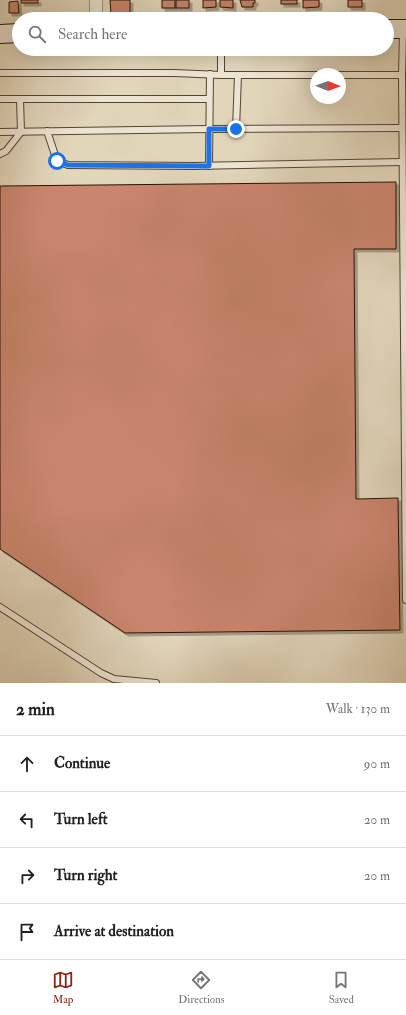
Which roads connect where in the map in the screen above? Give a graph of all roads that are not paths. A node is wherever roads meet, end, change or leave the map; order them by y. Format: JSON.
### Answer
{"nodes":[{"id":1,"x":96,"y":0,"type":"edge"},
{"id":2,"x":96,"y":12,"type":"edge"},
{"id":3,"x":399,"y":29,"type":"edge"},
{"id":4,"x":12,"y":33,"type":"edge"},
{"id":5,"x":0,"y":34,"type":"edge"},
{"id":6,"x":221,"y":56,"type":"edge"},
{"id":7,"x":0,"y":73,"type":"edge"},
{"id":8,"x":210,"y":74,"type":"junction"},
{"id":9,"x":221,"y":75,"type":"junction"},
{"id":10,"x":238,"y":75,"type":"junction"},
{"id":11,"x":310,"y":75,"type":"edge"},
{"id":12,"x":346,"y":75,"type":"edge"},
{"id":13,"x":402,"y":75,"type":"junction"},
{"id":14,"x":20,"y":98,"type":"junction"},
{"id":15,"x":0,"y":99,"type":"edge"},
{"id":16,"x":209,"y":99,"type":"junction"},
{"id":17,"x":401,"y":128,"type":"junction"},
{"id":18,"x":209,"y":129,"type":"junction"},
{"id":19,"x":236,"y":129,"type":"junction"},
{"id":20,"x":47,"y":131,"type":"junction"},
{"id":21,"x":0,"y":132,"type":"edge"},
{"id":22,"x":21,"y":132,"type":"junction"},
{"id":23,"x":0,"y":154,"type":"edge"},
{"id":24,"x":402,"y":162,"type":"junction"},
{"id":25,"x":209,"y":166,"type":"junction"},
{"id":26,"x":406,"y":600,"type":"edge"},
{"id":27,"x":0,"y":607,"type":"edge"},
{"id":28,"x":156,"y":683,"type":"edge"}],
"edges":[{"from":1,"to":2,"type":"street"},
{"from":3,"to":13,"type":"lane"},
{"from":4,"to":5,"type":"street"},
{"from":6,"to":9,"type":"lane"},
{"from":7,"to":8,"type":"lane"},
{"from":8,"to":9,"type":"lane"},
{"from":8,"to":16,"type":"lane"},
{"from":9,"to":10,"type":"lane"},
{"from":10,"to":11,"type":"lane"},
{"from":10,"to":19,"type":"lane"},
{"from":12,"to":13,"type":"lane"},
{"from":13,"to":17,"type":"lane"},
{"from":14,"to":15,"type":"lane"},
{"from":14,"to":16,"type":"lane"},
{"from":14,"to":22,"type":"lane"},
{"from":16,"to":18,"type":"lane"},
{"from":17,"to":19,"type":"lane"},
{"from":17,"to":24,"type":"lane"},
{"from":18,"to":19,"type":"lane"},
{"from":18,"to":20,"type":"lane"},
{"from":18,"to":25,"type":"lane"},
{"from":20,"to":22,"type":"lane"},
{"from":20,"to":25,"type":"lane"},
{"from":21,"to":22,"type":"lane"},
{"from":22,"to":23,"type":"lane"},
{"from":24,"to":25,"type":"lane"},
{"from":24,"to":26,"type":"lane"},
{"from":27,"to":28,"type":"lane"}]}
